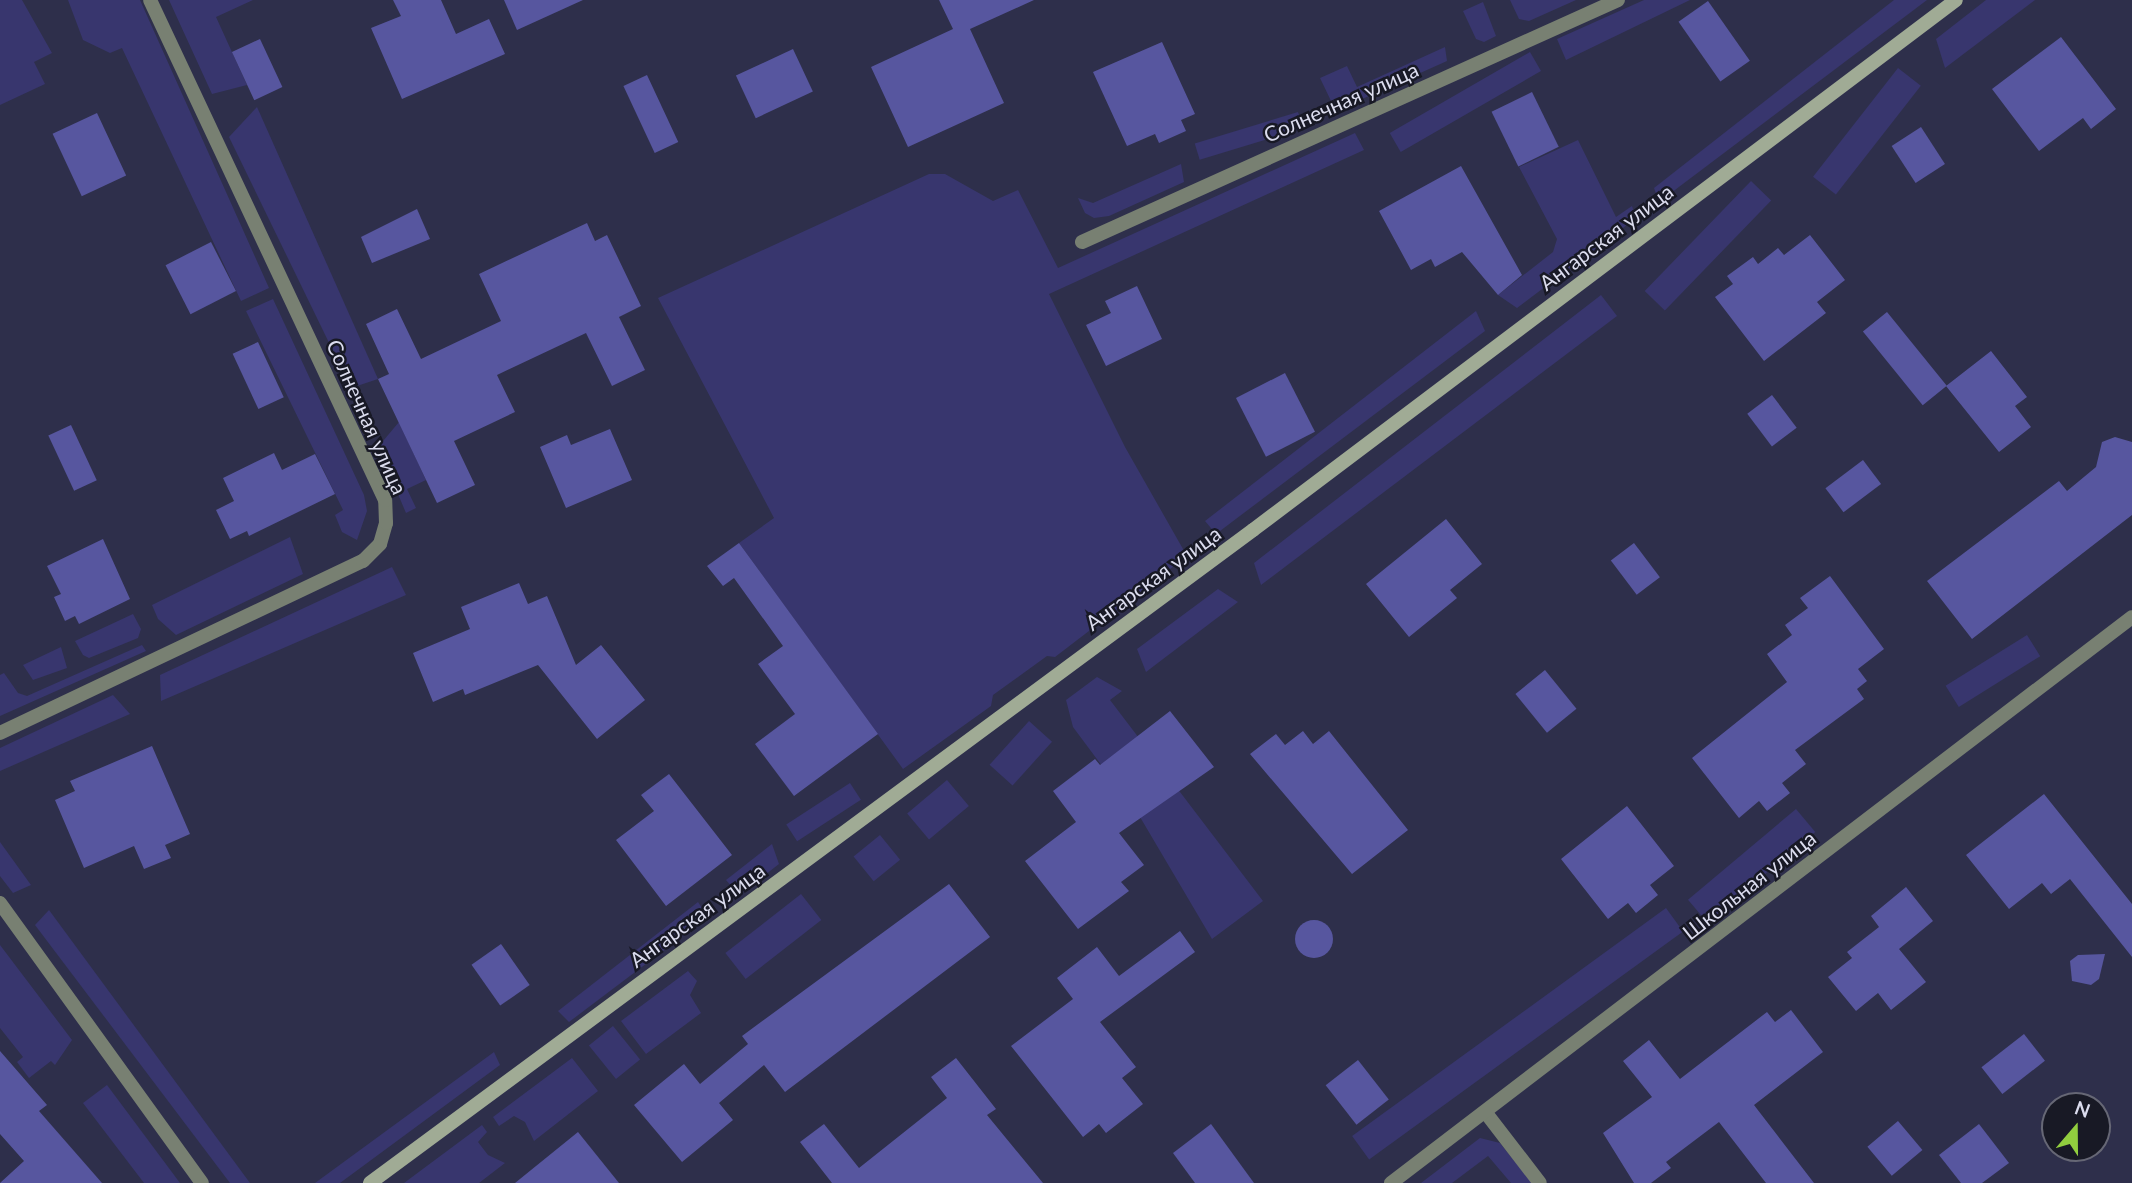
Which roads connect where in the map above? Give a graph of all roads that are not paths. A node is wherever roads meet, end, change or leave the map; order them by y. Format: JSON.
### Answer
{"nodes":[{"id":1,"x":150,"y":0,"type":"edge"},
{"id":2,"x":1618,"y":0,"type":"edge"},
{"id":3,"x":1956,"y":0,"type":"edge"},
{"id":4,"x":1082,"y":242,"type":"dead end"},
{"id":5,"x":2132,"y":617,"type":"edge"},
{"id":6,"x":0,"y":733,"type":"edge"},
{"id":7,"x":0,"y":903,"type":"edge"},
{"id":8,"x":1486,"y":1113,"type":"junction"},
{"id":9,"x":202,"y":1183,"type":"edge"},
{"id":10,"x":370,"y":1183,"type":"edge"},
{"id":11,"x":1391,"y":1183,"type":"edge"},
{"id":12,"x":1541,"y":1183,"type":"edge"}],
"edges":[{"from":1,"to":6,"type":"street","name":"Солнечная улица"},
{"from":2,"to":4,"type":"street","name":"Солнечная улица"},
{"from":3,"to":10,"type":"street","name":"Ангарская улица"},
{"from":5,"to":8,"type":"street","name":"Школьная улица"},
{"from":7,"to":9,"type":"street"},
{"from":8,"to":11,"type":"street","name":"Школьная улица"},
{"from":8,"to":12,"type":"street"}]}
